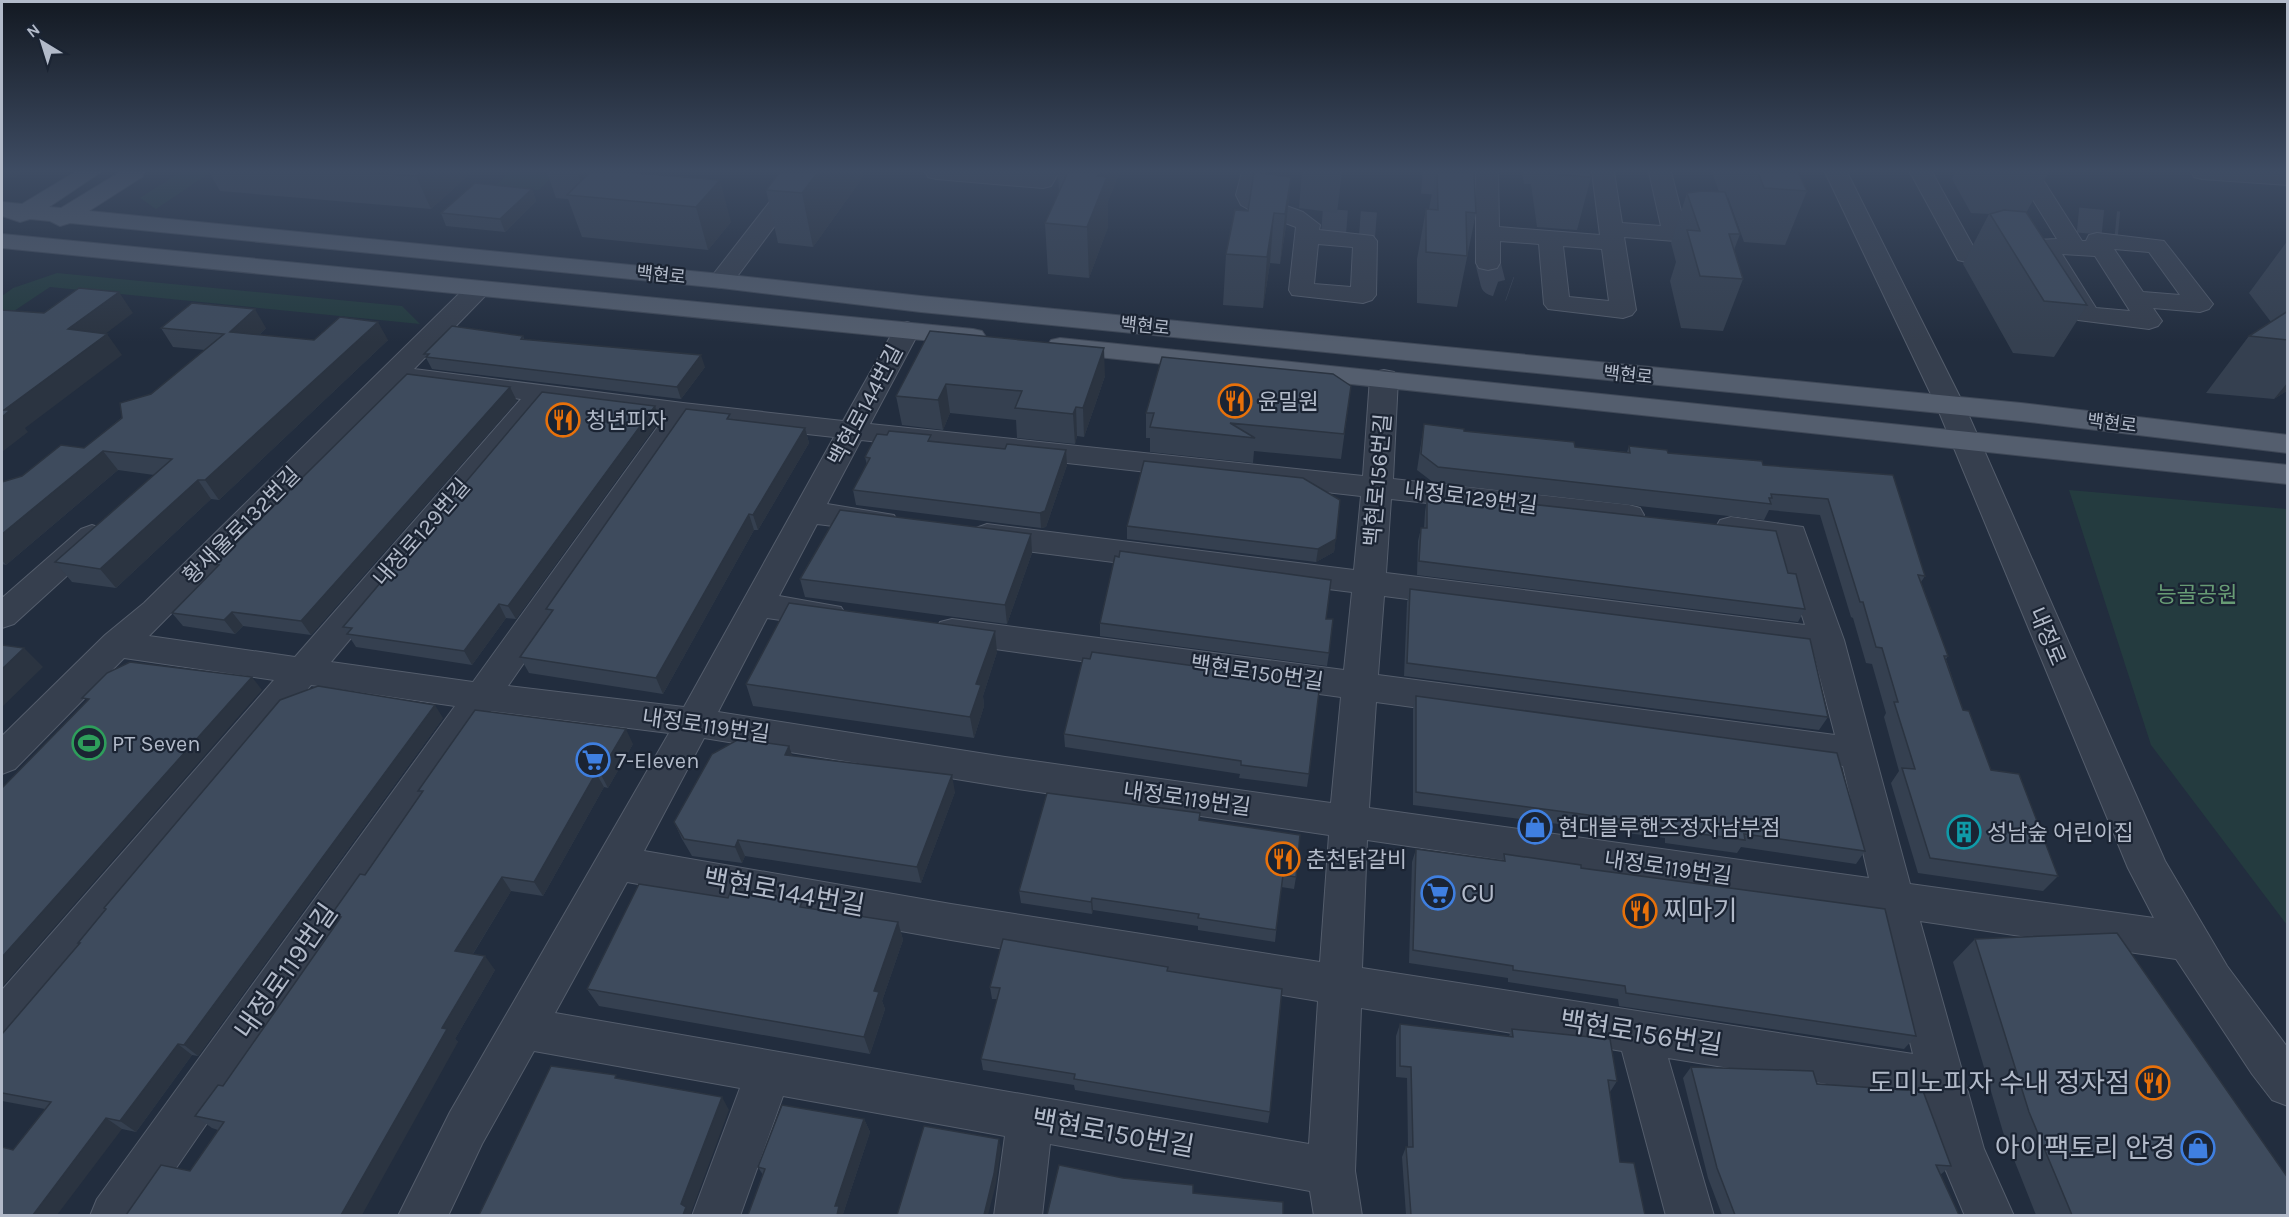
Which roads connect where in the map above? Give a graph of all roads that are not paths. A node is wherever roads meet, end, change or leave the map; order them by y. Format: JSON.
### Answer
{"nodes":[{"id":1,"x":38,"y":229,"type":"edge"},
{"id":2,"x":193,"y":229,"type":"edge"},
{"id":3,"x":761,"y":229,"type":"edge"},
{"id":4,"x":1488,"y":229,"type":"edge"},
{"id":5,"x":1612,"y":229,"type":"edge"},
{"id":6,"x":1674,"y":229,"type":"edge"},
{"id":7,"x":1864,"y":229,"type":"edge"},
{"id":8,"x":1952,"y":229,"type":"edge"},
{"id":9,"x":2070,"y":229,"type":"edge"},
{"id":10,"x":1488,"y":233,"type":"junction"},
{"id":11,"x":1613,"y":236,"type":"junction"},
{"id":12,"x":1550,"y":238,"type":"junction"},
{"id":13,"x":12,"y":242,"type":"edge"},
{"id":14,"x":2075,"y":248,"type":"junction"},
{"id":15,"x":2103,"y":250,"type":"junction"},
{"id":16,"x":1966,"y":255,"type":"dead end"},
{"id":17,"x":2,"y":257,"type":"edge"},
{"id":18,"x":1488,"y":263,"type":"tunnel mouth"},
{"id":19,"x":721,"y":281,"type":"junction"},
{"id":20,"x":478,"y":289,"type":"junction"},
{"id":21,"x":2135,"y":299,"type":"junction"},
{"id":22,"x":907,"y":330,"type":"junction"},
{"id":23,"x":1000,"y":339,"type":"edge"},
{"id":24,"x":1035,"y":343,"type":"edge"},
{"id":25,"x":391,"y":374,"type":"junction"},
{"id":26,"x":1384,"y":378,"type":"junction"},
{"id":27,"x":540,"y":394,"type":"junction"},
{"id":28,"x":1951,"y":407,"type":"junction"},
{"id":29,"x":683,"y":412,"type":"junction"},
{"id":30,"x":853,"y":431,"type":"junction"},
{"id":31,"x":1964,"y":442,"type":"junction"},
{"id":32,"x":2288,"y":444,"type":"edge"},
{"id":33,"x":2288,"y":475,"type":"edge"},
{"id":34,"x":1378,"y":486,"type":"junction"},
{"id":35,"x":807,"y":512,"type":"junction"},
{"id":36,"x":113,"y":517,"type":"edge"},
{"id":37,"x":1650,"y":518,"type":"edge"},
{"id":38,"x":1710,"y":524,"type":"edge"},
{"id":39,"x":908,"y":525,"type":"edge"},
{"id":40,"x":953,"y":530,"type":"edge"},
{"id":41,"x":1367,"y":582,"type":"junction"},
{"id":42,"x":757,"y":605,"type":"junction"},
{"id":43,"x":2,"y":616,"type":"edge"},
{"id":44,"x":859,"y":619,"type":"edge"},
{"id":45,"x":918,"y":627,"type":"edge"},
{"id":46,"x":1827,"y":640,"type":"junction"},
{"id":47,"x":117,"y":644,"type":"junction"},
{"id":48,"x":303,"y":671,"type":"junction"},
{"id":49,"x":1360,"y":686,"type":"junction"},
{"id":50,"x":479,"y":696,"type":"junction"},
{"id":51,"x":693,"y":722,"type":"junction"},
{"id":52,"x":1858,"y":753,"type":"junction"},
{"id":53,"x":2,"y":759,"type":"edge"},
{"id":54,"x":1349,"y":820,"type":"junction"},
{"id":55,"x":616,"y":863,"type":"junction"},
{"id":56,"x":1894,"y":900,"type":"junction"},
{"id":57,"x":2189,"y":942,"type":"junction"},
{"id":58,"x":1340,"y":984,"type":"junction"},
{"id":59,"x":2,"y":1022,"type":"edge"},
{"id":60,"x":523,"y":1028,"type":"junction"},
{"id":61,"x":1639,"y":1033,"type":"junction"},
{"id":62,"x":769,"y":1072,"type":"junction"},
{"id":63,"x":1942,"y":1081,"type":"junction"},
{"id":64,"x":2288,"y":1084,"type":"edge"},
{"id":65,"x":1030,"y":1118,"type":"junction"},
{"id":66,"x":1331,"y":1171,"type":"junction"},
{"id":67,"x":114,"y":1215,"type":"edge"},
{"id":68,"x":422,"y":1215,"type":"edge"},
{"id":69,"x":716,"y":1215,"type":"edge"},
{"id":70,"x":1018,"y":1215,"type":"edge"},
{"id":71,"x":1338,"y":1215,"type":"edge"},
{"id":72,"x":1690,"y":1215,"type":"edge"},
{"id":73,"x":1990,"y":1215,"type":"edge"}],
"edges":[{"from":1,"to":13,"type":"main road"},
{"from":2,"to":19,"type":"main road","name":"백현로"},
{"from":3,"to":19,"type":"street"},
{"from":4,"to":10,"type":"street"},
{"from":5,"to":11,"type":"street"},
{"from":6,"to":11,"type":"street"},
{"from":7,"to":28,"type":"street","name":"내정로"},
{"from":8,"to":16,"type":"street"},
{"from":9,"to":14,"type":"street"},
{"from":10,"to":12,"type":"street"},
{"from":10,"to":18,"type":"street"},
{"from":11,"to":12,"type":"street"},
{"from":11,"to":12,"type":"street"},
{"from":13,"to":17,"type":"main road"},
{"from":13,"to":20,"type":"main road","name":"백현로"},
{"from":14,"to":15,"type":"street"},
{"from":14,"to":21,"type":"street"},
{"from":15,"to":21,"type":"street"},
{"from":15,"to":21,"type":"street"},
{"from":19,"to":28,"type":"main road","name":"백현로"},
{"from":20,"to":22,"type":"main road","name":"백현로"},
{"from":20,"to":25,"type":"street","name":"황새울로132번길"},
{"from":22,"to":23,"type":"main road","name":"백현로"},
{"from":22,"to":30,"type":"street","name":"백현로144번길"},
{"from":24,"to":26,"type":"main road","name":"백현로"},
{"from":25,"to":27,"type":"street","name":"내정로129번길"},
{"from":25,"to":47,"type":"street","name":"황새울로132번길"},
{"from":26,"to":31,"type":"main road","name":"백현로"},
{"from":26,"to":34,"type":"street","name":"백현로156번길"},
{"from":27,"to":29,"type":"street","name":"내정로129번길"},
{"from":27,"to":48,"type":"street","name":"내정로129번길"},
{"from":28,"to":31,"type":"street","name":"내정로"},
{"from":28,"to":32,"type":"main road","name":"백현로"},
{"from":29,"to":30,"type":"street","name":"내정로129번길"},
{"from":29,"to":50,"type":"street"},
{"from":30,"to":34,"type":"street","name":"내정로129번길"},
{"from":30,"to":35,"type":"street","name":"백현로144번길"},
{"from":31,"to":33,"type":"main road","name":"백현로"},
{"from":31,"to":57,"type":"street","name":"내정로"},
{"from":34,"to":37,"type":"street","name":"내정로129번길"},
{"from":34,"to":41,"type":"street","name":"백현로156번길"},
{"from":35,"to":39,"type":"street"},
{"from":35,"to":42,"type":"street","name":"백현로144번길"},
{"from":36,"to":43,"type":"street"},
{"from":38,"to":46,"type":"street"},
{"from":40,"to":41,"type":"street"},
{"from":41,"to":46,"type":"street"},
{"from":41,"to":49,"type":"street","name":"백현로156번길"},
{"from":42,"to":44,"type":"street"},
{"from":42,"to":51,"type":"street","name":"백현로144번길"},
{"from":45,"to":49,"type":"street","name":"백현로150번길"},
{"from":46,"to":52,"type":"street"},
{"from":47,"to":48,"type":"street","name":"내정로119번길"},
{"from":47,"to":53,"type":"street","name":"황새울로132번길"},
{"from":48,"to":50,"type":"street","name":"내정로119번길"},
{"from":48,"to":59,"type":"street"},
{"from":49,"to":52,"type":"street"},
{"from":49,"to":54,"type":"street","name":"백현로156번길"},
{"from":50,"to":51,"type":"street","name":"내정로119번길"},
{"from":50,"to":67,"type":"street","name":"내정로119번길"},
{"from":51,"to":54,"type":"street","name":"내정로119번길"},
{"from":51,"to":55,"type":"street","name":"백현로144번길"},
{"from":52,"to":56,"type":"street"},
{"from":54,"to":56,"type":"street","name":"내정로119번길"},
{"from":54,"to":58,"type":"street","name":"백현로156번길"},
{"from":55,"to":58,"type":"street","name":"백현로144번길"},
{"from":55,"to":60,"type":"street","name":"백현로144번길"},
{"from":56,"to":57,"type":"street","name":"내정로119번길"},
{"from":56,"to":63,"type":"street"},
{"from":57,"to":64,"type":"street","name":"내정로"},
{"from":58,"to":61,"type":"street","name":"백현로156번길"},
{"from":58,"to":66,"type":"street","name":"백현로156번길"},
{"from":60,"to":62,"type":"street"},
{"from":60,"to":68,"type":"street","name":"백현로144번길"},
{"from":61,"to":63,"type":"street","name":"백현로156번길"},
{"from":61,"to":72,"type":"street"},
{"from":62,"to":65,"type":"street","name":"백현로150번길"},
{"from":62,"to":69,"type":"street"},
{"from":63,"to":73,"type":"street"},
{"from":65,"to":66,"type":"street","name":"백현로150번길"},
{"from":65,"to":70,"type":"street"},
{"from":66,"to":71,"type":"street","name":"백현로156번길"}]}
